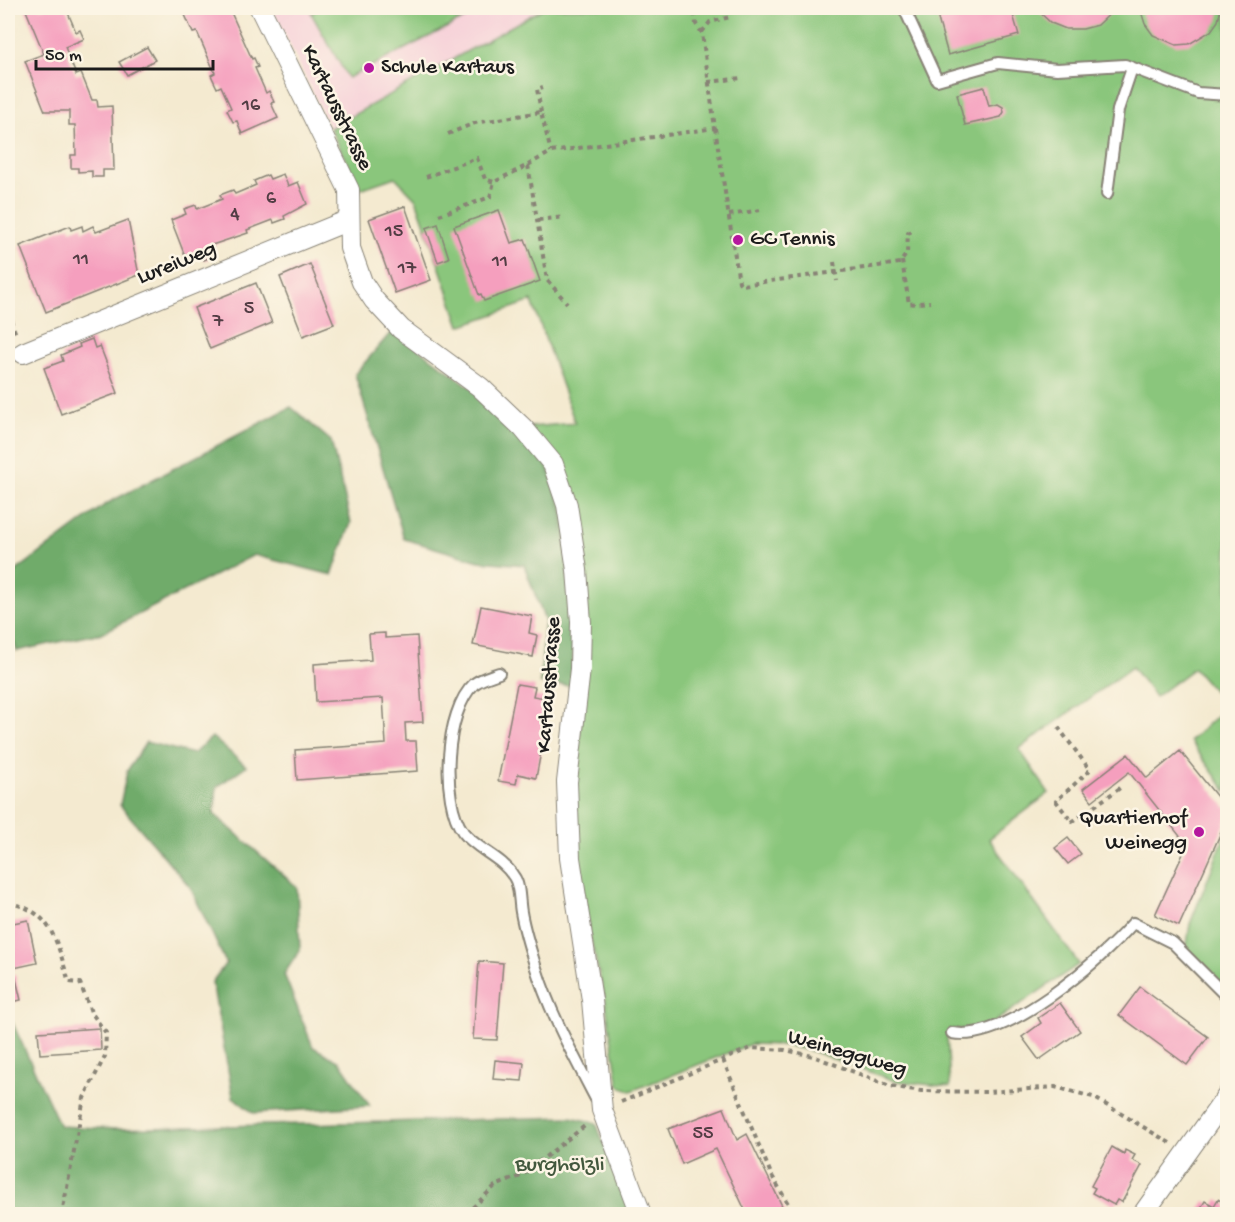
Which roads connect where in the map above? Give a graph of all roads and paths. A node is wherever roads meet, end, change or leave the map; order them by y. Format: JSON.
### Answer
{"nodes":[{"id":1,"x":260,"y":8,"type":"edge"},
{"id":2,"x":694,"y":8,"type":"edge"},
{"id":3,"x":904,"y":8,"type":"edge"},
{"id":4,"x":730,"y":17,"type":"dead end"},
{"id":5,"x":702,"y":33,"type":"junction"},
{"id":6,"x":1132,"y":68,"type":"junction"},
{"id":7,"x":742,"y":78,"type":"dead end"},
{"id":8,"x":708,"y":82,"type":"junction"},
{"id":9,"x":543,"y":87,"type":"dead end"},
{"id":10,"x":1227,"y":95,"type":"edge"},
{"id":11,"x":541,"y":112,"type":"junction"},
{"id":12,"x":715,"y":128,"type":"junction"},
{"id":13,"x":448,"y":134,"type":"dead end"},
{"id":14,"x":551,"y":152,"type":"junction"},
{"id":15,"x":528,"y":165,"type":"junction"},
{"id":16,"x":426,"y":177,"type":"dead end"},
{"id":17,"x":494,"y":182,"type":"junction"},
{"id":18,"x":1107,"y":194,"type":"dead end"},
{"id":19,"x":761,"y":210,"type":"dead end"},
{"id":20,"x":439,"y":215,"type":"dead end"},
{"id":21,"x":729,"y":215,"type":"junction"},
{"id":22,"x":564,"y":217,"type":"dead end"},
{"id":23,"x":348,"y":220,"type":"junction"},
{"id":24,"x":538,"y":220,"type":"junction"},
{"id":25,"x":912,"y":231,"type":"dead end"},
{"id":26,"x":902,"y":261,"type":"junction"},
{"id":27,"x":834,"y":262,"type":"dead end"},
{"id":28,"x":835,"y":273,"type":"junction"},
{"id":29,"x":837,"y":281,"type":"dead end"},
{"id":30,"x":930,"y":302,"type":"dead end"},
{"id":31,"x":567,"y":303,"type":"dead end"},
{"id":32,"x":23,"y":353,"type":"dead end"},
{"id":33,"x":499,"y":673,"type":"dead end"},
{"id":34,"x":1058,"y":727,"type":"dead end"},
{"id":35,"x":1120,"y":788,"type":"dead end"},
{"id":36,"x":8,"y":903,"type":"edge"},
{"id":37,"x":1227,"y":998,"type":"edge"},
{"id":38,"x":952,"y":1033,"type":"dead end"},
{"id":39,"x":723,"y":1060,"type":"junction"},
{"id":40,"x":1227,"y":1095,"type":"edge"},
{"id":41,"x":602,"y":1110,"type":"junction"},
{"id":42,"x":1186,"y":1153,"type":"junction"},
{"id":43,"x":62,"y":1215,"type":"edge"},
{"id":44,"x":466,"y":1215,"type":"edge"},
{"id":45,"x":641,"y":1215,"type":"edge"},
{"id":46,"x":794,"y":1215,"type":"edge"},
{"id":47,"x":1143,"y":1215,"type":"edge"}],
"edges":[{"from":1,"to":23,"type":"street","name":"Kartausstrasse"},
{"from":2,"to":5,"type":"path"},
{"from":3,"to":6,"type":"lane"},
{"from":4,"to":5,"type":"path"},
{"from":5,"to":8,"type":"path"},
{"from":6,"to":10,"type":"lane"},
{"from":6,"to":18,"type":"lane"},
{"from":7,"to":8,"type":"path"},
{"from":8,"to":12,"type":"path"},
{"from":9,"to":11,"type":"path"},
{"from":11,"to":13,"type":"path"},
{"from":11,"to":14,"type":"path"},
{"from":12,"to":14,"type":"path"},
{"from":12,"to":21,"type":"path"},
{"from":14,"to":15,"type":"path"},
{"from":15,"to":17,"type":"path"},
{"from":15,"to":24,"type":"path"},
{"from":16,"to":17,"type":"path"},
{"from":17,"to":20,"type":"path"},
{"from":19,"to":21,"type":"path"},
{"from":21,"to":28,"type":"path"},
{"from":22,"to":24,"type":"path"},
{"from":23,"to":32,"type":"street","name":"Lureiweg"},
{"from":23,"to":41,"type":"street","name":"Kartausstrasse"},
{"from":24,"to":31,"type":"path"},
{"from":25,"to":26,"type":"path"},
{"from":26,"to":28,"type":"path"},
{"from":26,"to":30,"type":"path"},
{"from":27,"to":28,"type":"path"},
{"from":28,"to":29,"type":"path"},
{"from":33,"to":41,"type":"lane"},
{"from":34,"to":35,"type":"path"},
{"from":36,"to":43,"type":"path"},
{"from":37,"to":38,"type":"lane"},
{"from":39,"to":41,"type":"path","name":"Weineggweg"},
{"from":39,"to":42,"type":"path","name":"Weineggweg"},
{"from":39,"to":46,"type":"path"},
{"from":40,"to":42,"type":"street"},
{"from":41,"to":44,"type":"path"},
{"from":41,"to":45,"type":"street","name":"Kartausstrasse"},
{"from":42,"to":47,"type":"street"}]}
